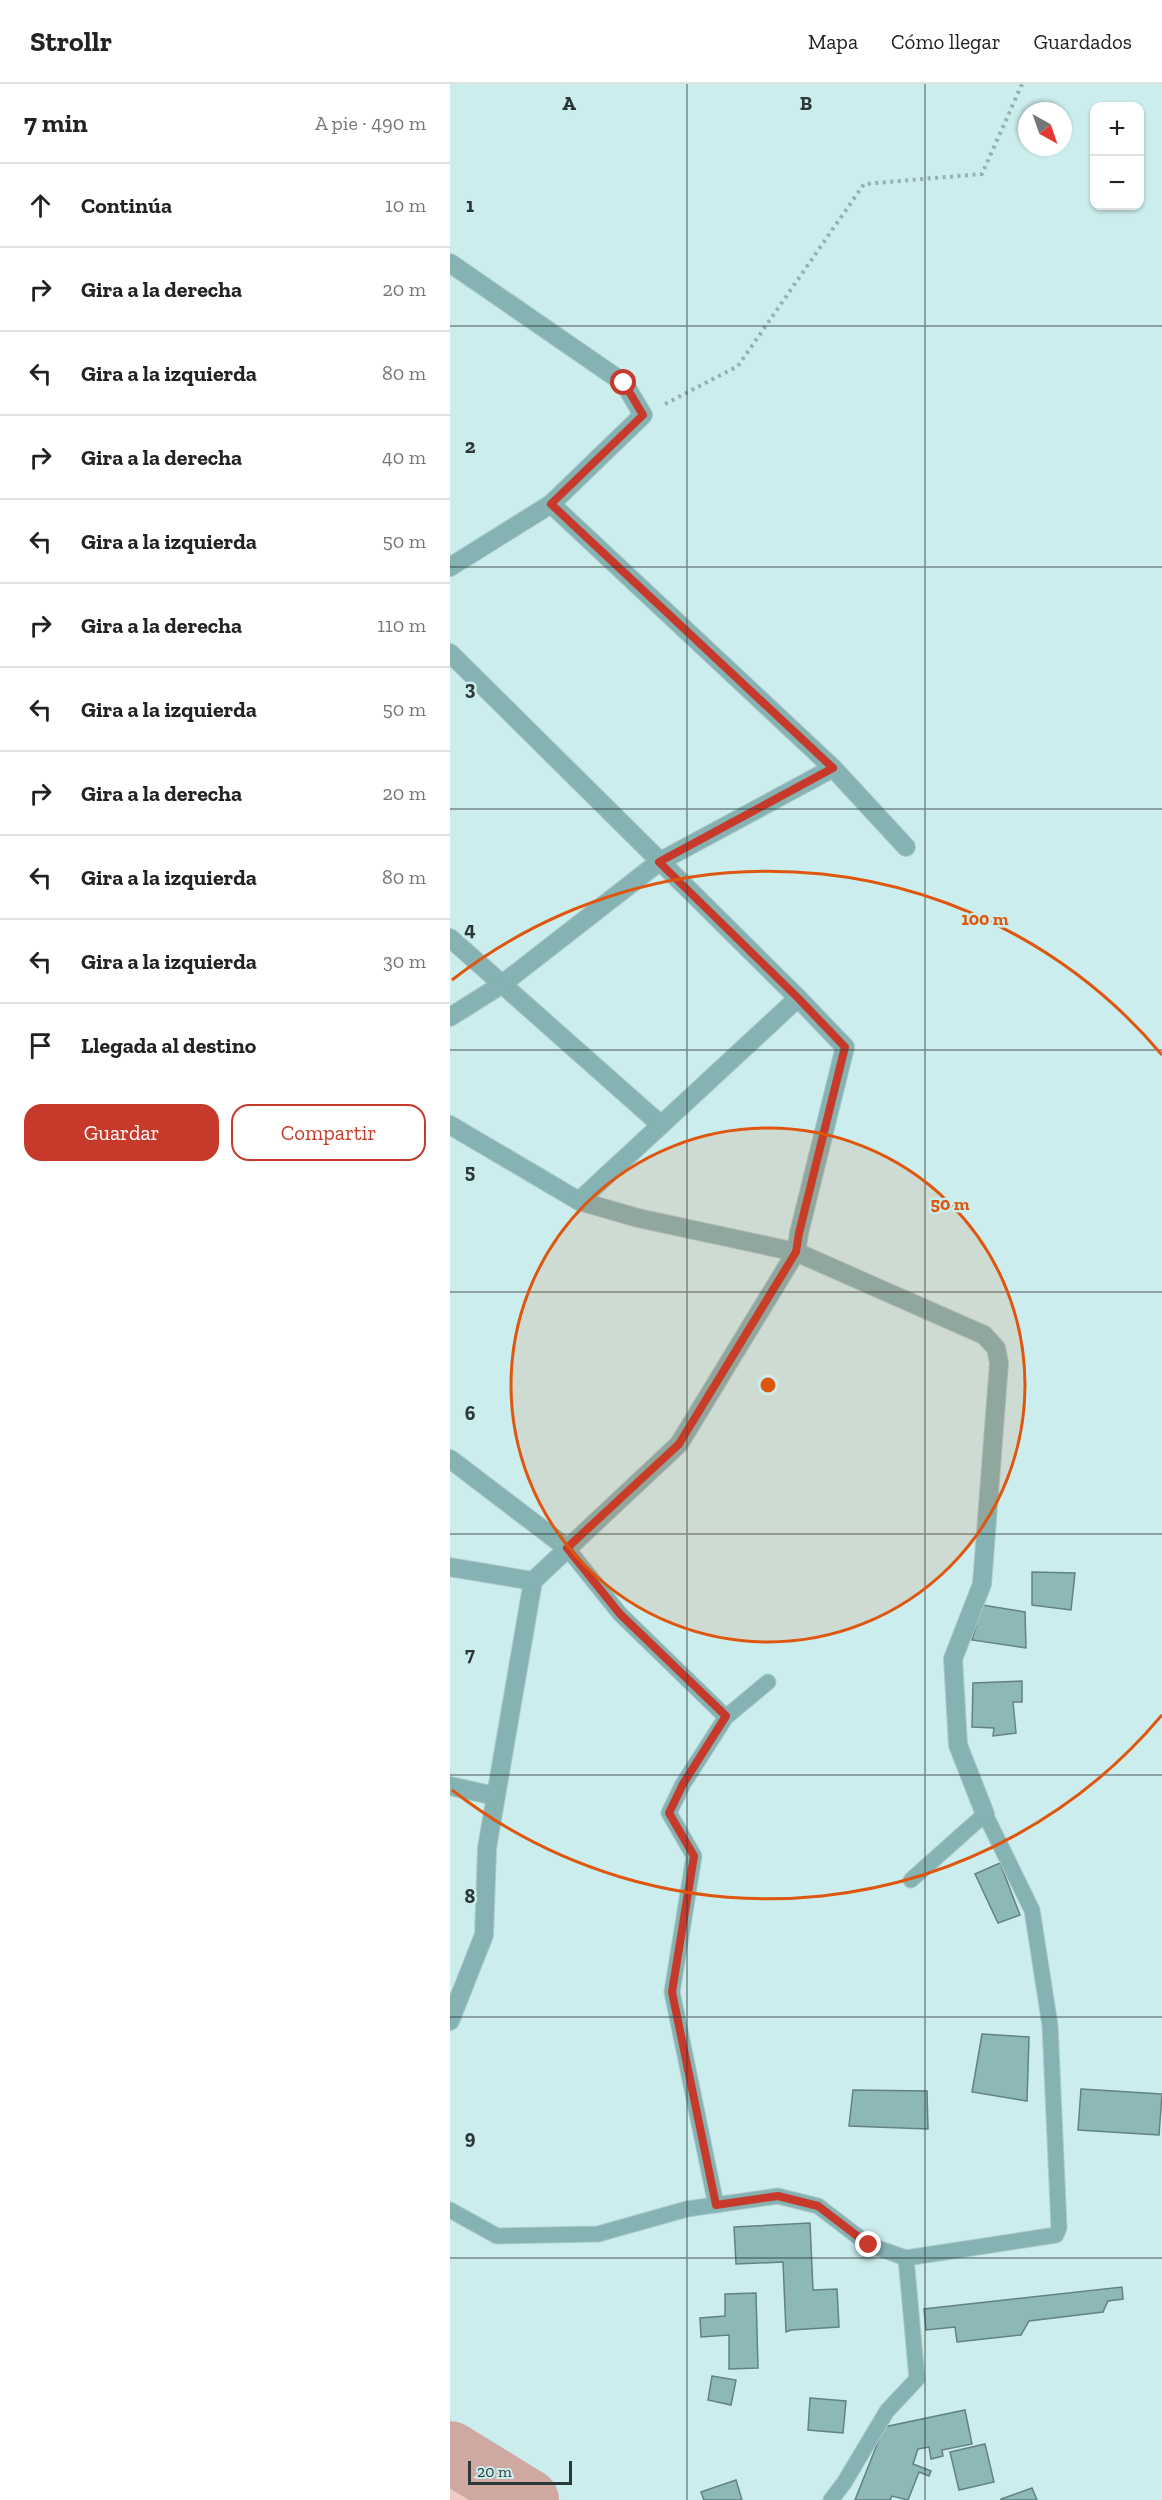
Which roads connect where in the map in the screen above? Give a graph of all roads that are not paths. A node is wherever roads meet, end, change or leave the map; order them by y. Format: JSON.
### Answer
{"nodes":[{"id":1,"x":450,"y":263,"type":"edge"},
{"id":2,"x":551,"y":504,"type":"junction"},
{"id":3,"x":455,"y":559,"type":"edge"},
{"id":4,"x":450,"y":653,"type":"edge"},
{"id":5,"x":833,"y":768,"type":"junction"},
{"id":6,"x":906,"y":847,"type":"dead end"},
{"id":7,"x":659,"y":862,"type":"junction"},
{"id":8,"x":450,"y":938,"type":"edge"},
{"id":9,"x":501,"y":985,"type":"junction"},
{"id":10,"x":798,"y":998,"type":"junction"},
{"id":11,"x":450,"y":1017,"type":"edge"},
{"id":12,"x":450,"y":1125,"type":"edge"},
{"id":13,"x":661,"y":1125,"type":"junction"},
{"id":14,"x":579,"y":1201,"type":"junction"},
{"id":15,"x":796,"y":1252,"type":"junction"},
{"id":16,"x":450,"y":1460,"type":"edge"},
{"id":17,"x":567,"y":1548,"type":"junction"},
{"id":18,"x":450,"y":1568,"type":"edge"},
{"id":19,"x":533,"y":1581,"type":"junction"},
{"id":20,"x":768,"y":1682,"type":"dead end"},
{"id":21,"x":726,"y":1716,"type":"junction"},
{"id":22,"x":450,"y":1786,"type":"edge"},
{"id":23,"x":495,"y":1796,"type":"junction"},
{"id":24,"x":985,"y":1814,"type":"junction"},
{"id":25,"x":911,"y":1880,"type":"dead end"},
{"id":26,"x":450,"y":2021,"type":"edge"},
{"id":27,"x":716,"y":2205,"type":"junction"},
{"id":28,"x":450,"y":2210,"type":"edge"},
{"id":29,"x":906,"y":2258,"type":"junction"},
{"id":30,"x":831,"y":2500,"type":"edge"}],
"edges":[{"from":1,"to":2,"type":"street"},
{"from":2,"to":3,"type":"street"},
{"from":2,"to":5,"type":"street"},
{"from":4,"to":7,"type":"street"},
{"from":5,"to":6,"type":"street"},
{"from":5,"to":7,"type":"street"},
{"from":7,"to":9,"type":"street"},
{"from":7,"to":10,"type":"street"},
{"from":8,"to":9,"type":"street"},
{"from":9,"to":11,"type":"street"},
{"from":9,"to":13,"type":"street"},
{"from":10,"to":13,"type":"street"},
{"from":10,"to":15,"type":"street"},
{"from":12,"to":14,"type":"street"},
{"from":13,"to":14,"type":"street"},
{"from":14,"to":15,"type":"street"},
{"from":15,"to":17,"type":"street"},
{"from":15,"to":24,"type":"street"},
{"from":16,"to":17,"type":"street"},
{"from":17,"to":19,"type":"street"},
{"from":17,"to":21,"type":"lane"},
{"from":18,"to":19,"type":"street"},
{"from":19,"to":23,"type":"street"},
{"from":20,"to":21,"type":"lane"},
{"from":21,"to":27,"type":"lane"},
{"from":22,"to":23,"type":"street"},
{"from":23,"to":26,"type":"street"},
{"from":24,"to":25,"type":"lane"},
{"from":24,"to":29,"type":"lane"},
{"from":27,"to":28,"type":"lane"},
{"from":27,"to":29,"type":"lane"},
{"from":29,"to":30,"type":"lane"}]}
